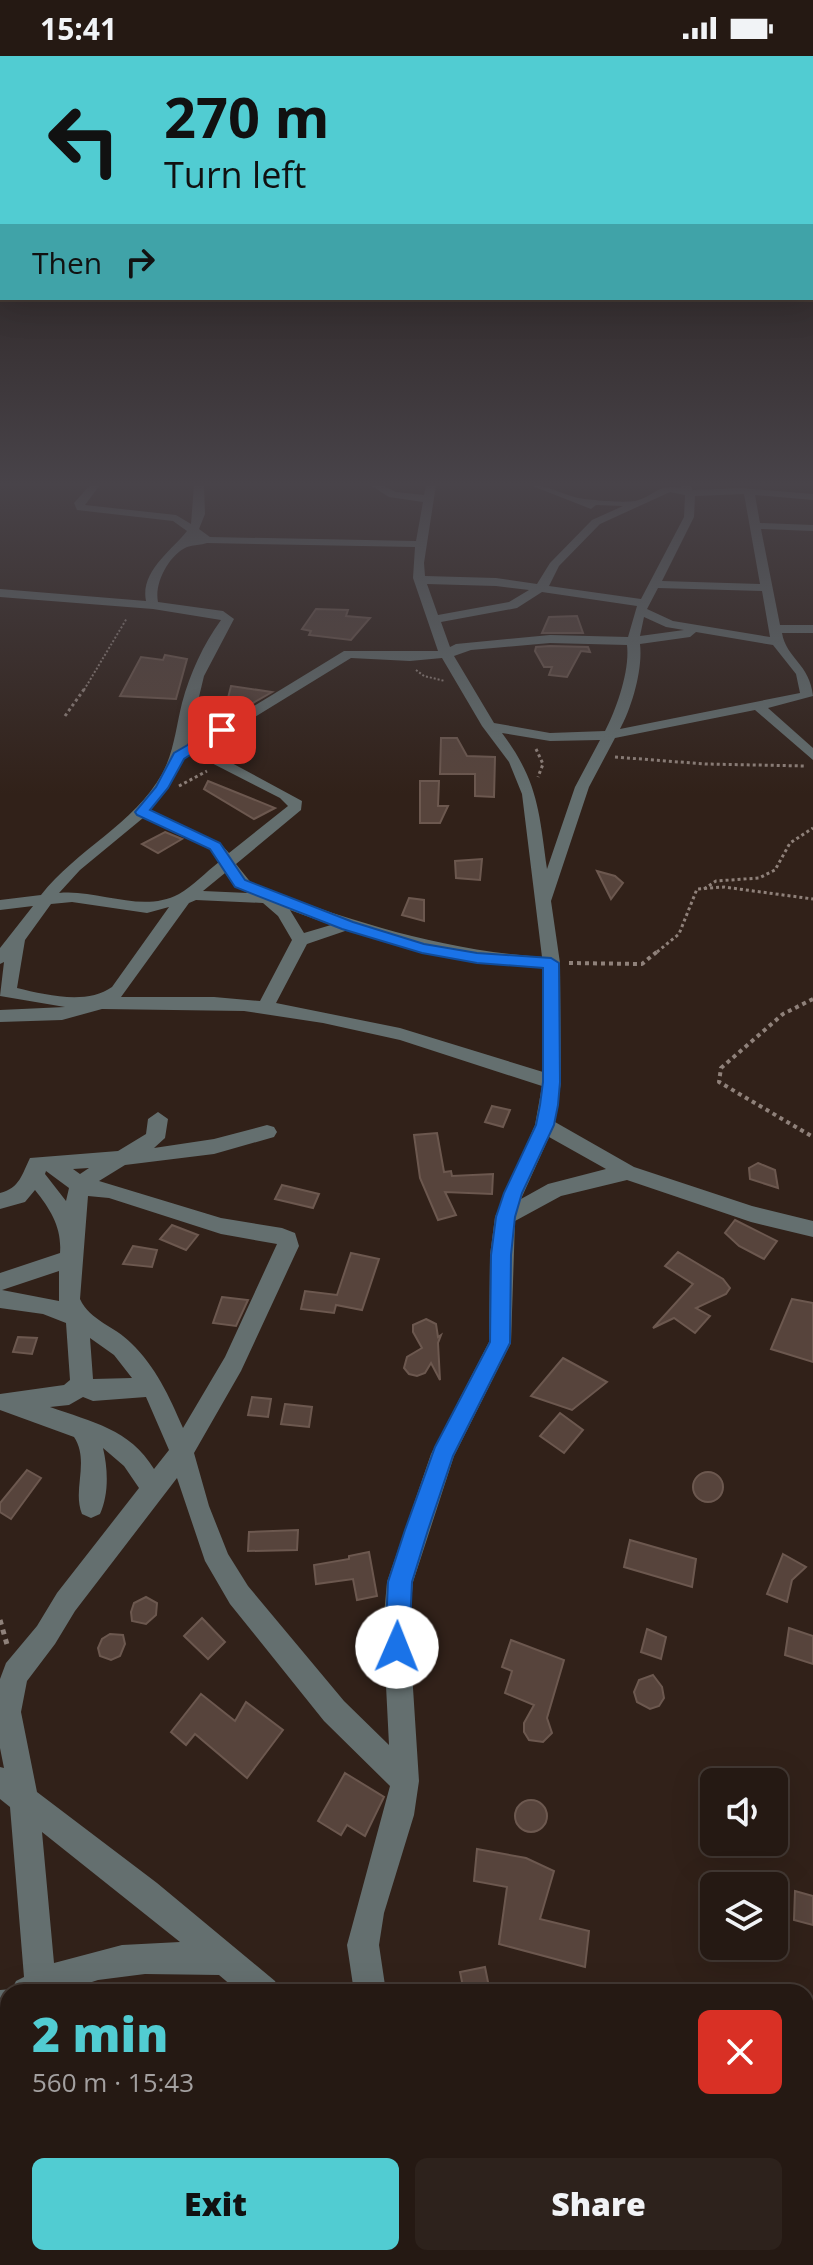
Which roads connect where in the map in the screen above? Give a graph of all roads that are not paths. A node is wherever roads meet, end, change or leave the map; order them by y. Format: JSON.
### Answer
{"nodes":[{"id":1,"x":152,"y":588,"type":"edge"},
{"id":2,"x":423,"y":588,"type":"edge"},
{"id":3,"x":533,"y":588,"type":"edge"},
{"id":4,"x":651,"y":588,"type":"edge"},
{"id":5,"x":767,"y":588,"type":"edge"},
{"id":6,"x":539,"y":589,"type":"junction"},
{"id":7,"x":0,"y":593,"type":"edge"},
{"id":8,"x":153,"y":605,"type":"junction"},
{"id":9,"x":642,"y":607,"type":"junction"},
{"id":10,"x":436,"y":619,"type":"junction"},
{"id":11,"x":813,"y":629,"type":"edge"},
{"id":12,"x":706,"y":630,"type":"junction"},
{"id":13,"x":776,"y":635,"type":"junction"},
{"id":14,"x":633,"y":641,"type":"junction"},
{"id":15,"x":445,"y":650,"type":"junction"},
{"id":16,"x":807,"y":673,"type":"edge"},
{"id":17,"x":757,"y":705,"type":"junction"},
{"id":18,"x":489,"y":726,"type":"junction"},
{"id":19,"x":612,"y":734,"type":"junction"},
{"id":20,"x":194,"y":748,"type":"junction"},
{"id":21,"x":179,"y":756,"type":"junction"},
{"id":22,"x":813,"y":756,"type":"edge"},
{"id":23,"x":147,"y":806,"type":"junction"},
{"id":24,"x":227,"y":861,"type":"junction"},
{"id":25,"x":264,"y":896,"type":"junction"},
{"id":26,"x":183,"y":899,"type":"junction"},
{"id":27,"x":48,"y":901,"type":"junction"},
{"id":28,"x":543,"y":903,"type":"junction"},
{"id":29,"x":0,"y":905,"type":"edge"},
{"id":30,"x":347,"y":925,"type":"junction"},
{"id":31,"x":300,"y":940,"type":"junction"},
{"id":32,"x":17,"y":941,"type":"junction"},
{"id":33,"x":0,"y":958,"type":"edge"},
{"id":34,"x":551,"y":963,"type":"junction"},
{"id":35,"x":3,"y":991,"type":"edge"},
{"id":36,"x":104,"y":1004,"type":"junction"},
{"id":37,"x":265,"y":1008,"type":"junction"},
{"id":38,"x":0,"y":1016,"type":"edge"},
{"id":39,"x":552,"y":1082,"type":"junction"},
{"id":40,"x":158,"y":1119,"type":"dead end"},
{"id":41,"x":545,"y":1125,"type":"junction"},
{"id":42,"x":267,"y":1132,"type":"dead end"},
{"id":43,"x":124,"y":1158,"type":"junction"},
{"id":44,"x":43,"y":1170,"type":"junction"},
{"id":45,"x":627,"y":1172,"type":"junction"},
{"id":46,"x":84,"y":1188,"type":"junction"},
{"id":47,"x":0,"y":1201,"type":"edge"},
{"id":48,"x":505,"y":1217,"type":"junction"},
{"id":49,"x":813,"y":1229,"type":"edge"},
{"id":50,"x":71,"y":1247,"type":"junction"},
{"id":51,"x":0,"y":1282,"type":"edge"},
{"id":52,"x":0,"y":1299,"type":"edge"},
{"id":53,"x":77,"y":1317,"type":"junction"},
{"id":54,"x":82,"y":1384,"type":"junction"},
{"id":55,"x":153,"y":1386,"type":"junction"},
{"id":56,"x":82,"y":1429,"type":"junction"},
{"id":57,"x":182,"y":1452,"type":"junction"},
{"id":58,"x":153,"y":1490,"type":"junction"},
{"id":59,"x":91,"y":1506,"type":"dead end"},
{"id":60,"x":405,"y":1781,"type":"junction"},
{"id":61,"x":12,"y":1789,"type":"edge"},
{"id":62,"x":222,"y":1959,"type":"junction"},
{"id":63,"x":35,"y":1984,"type":"edge"},
{"id":64,"x":47,"y":1984,"type":"edge"},
{"id":65,"x":254,"y":1984,"type":"edge"},
{"id":66,"x":369,"y":1984,"type":"edge"}],
"edges":[{"from":1,"to":8,"type":"street"},
{"from":2,"to":10,"type":"street"},
{"from":3,"to":6,"type":"street"},
{"from":4,"to":9,"type":"street"},
{"from":5,"to":13,"type":"street"},
{"from":6,"to":9,"type":"street"},
{"from":6,"to":10,"type":"street"},
{"from":7,"to":8,"type":"street"},
{"from":8,"to":21,"type":"street"},
{"from":9,"to":12,"type":"street"},
{"from":9,"to":14,"type":"street"},
{"from":10,"to":15,"type":"street"},
{"from":11,"to":13,"type":"street"},
{"from":12,"to":13,"type":"street"},
{"from":12,"to":14,"type":"street"},
{"from":13,"to":16,"type":"street"},
{"from":14,"to":15,"type":"street"},
{"from":14,"to":19,"type":"street"},
{"from":15,"to":18,"type":"street"},
{"from":15,"to":20,"type":"street"},
{"from":16,"to":17,"type":"street"},
{"from":17,"to":19,"type":"street"},
{"from":17,"to":22,"type":"street"},
{"from":18,"to":19,"type":"street"},
{"from":18,"to":28,"type":"street"},
{"from":19,"to":28,"type":"street"},
{"from":20,"to":21,"type":"street"},
{"from":20,"to":24,"type":"street"},
{"from":21,"to":23,"type":"street"},
{"from":23,"to":24,"type":"street"},
{"from":23,"to":27,"type":"street"},
{"from":24,"to":25,"type":"street"},
{"from":24,"to":26,"type":"street"},
{"from":25,"to":26,"type":"street"},
{"from":25,"to":30,"type":"street"},
{"from":25,"to":31,"type":"street"},
{"from":26,"to":27,"type":"street"},
{"from":26,"to":36,"type":"street"},
{"from":27,"to":29,"type":"street"},
{"from":27,"to":32,"type":"street"},
{"from":28,"to":34,"type":"street"},
{"from":30,"to":31,"type":"street"},
{"from":30,"to":34,"type":"street"},
{"from":31,"to":37,"type":"street"},
{"from":32,"to":33,"type":"street"},
{"from":32,"to":35,"type":"street"},
{"from":34,"to":39,"type":"street"},
{"from":35,"to":36,"type":"street"},
{"from":36,"to":37,"type":"street"},
{"from":36,"to":38,"type":"street"},
{"from":37,"to":39,"type":"street"},
{"from":39,"to":41,"type":"street"},
{"from":40,"to":43,"type":"street"},
{"from":41,"to":45,"type":"street"},
{"from":41,"to":48,"type":"street"},
{"from":42,"to":43,"type":"street"},
{"from":43,"to":44,"type":"street"},
{"from":43,"to":46,"type":"street"},
{"from":44,"to":46,"type":"street"},
{"from":44,"to":47,"type":"street"},
{"from":44,"to":50,"type":"street"},
{"from":45,"to":48,"type":"street"},
{"from":45,"to":49,"type":"street"},
{"from":46,"to":50,"type":"street"},
{"from":46,"to":57,"type":"street"},
{"from":48,"to":60,"type":"street"},
{"from":50,"to":51,"type":"street"},
{"from":50,"to":53,"type":"street"},
{"from":52,"to":53,"type":"street"},
{"from":53,"to":54,"type":"street"},
{"from":53,"to":55,"type":"street"},
{"from":54,"to":55,"type":"street"},
{"from":54,"to":56,"type":"street"},
{"from":55,"to":57,"type":"street"},
{"from":56,"to":58,"type":"street"},
{"from":56,"to":59,"type":"street"},
{"from":57,"to":58,"type":"street"},
{"from":57,"to":60,"type":"street"},
{"from":58,"to":61,"type":"street"},
{"from":60,"to":66,"type":"street"},
{"from":61,"to":62,"type":"street"},
{"from":61,"to":63,"type":"street"},
{"from":62,"to":64,"type":"street"},
{"from":62,"to":65,"type":"street"}]}
